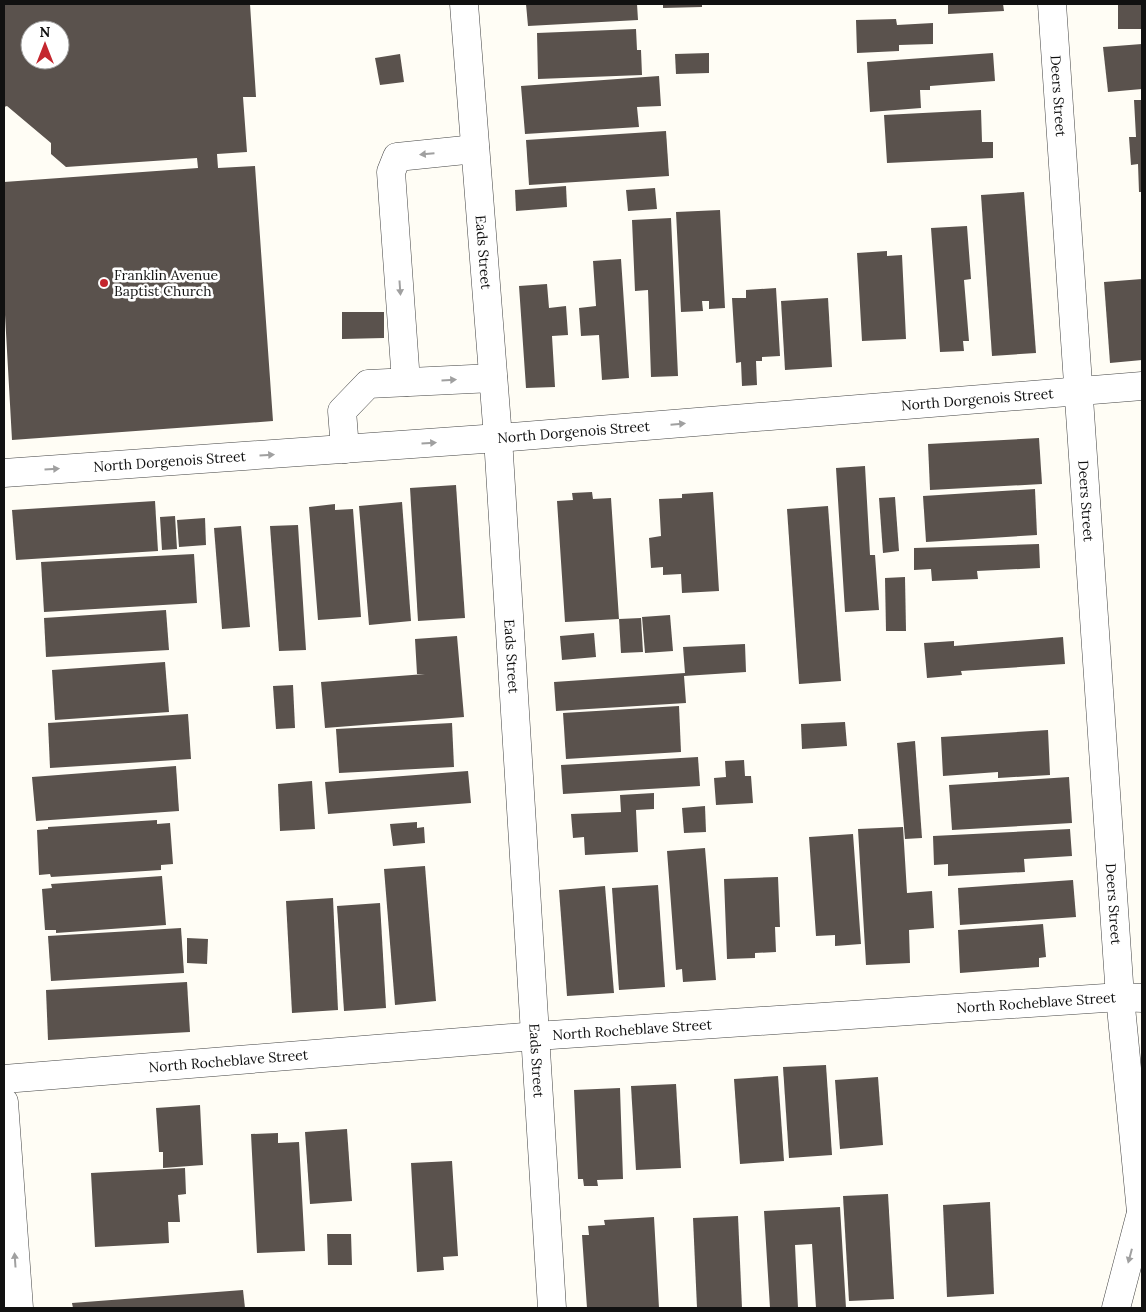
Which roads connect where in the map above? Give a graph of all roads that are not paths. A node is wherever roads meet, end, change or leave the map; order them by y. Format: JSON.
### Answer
{"nodes":[{"id":1,"x":464,"y":4,"type":"edge"},
{"id":2,"x":1052,"y":4,"type":"edge"},
{"id":3,"x":475,"y":149,"type":"junction"},
{"id":4,"x":493,"y":378,"type":"junction"},
{"id":5,"x":406,"y":382,"type":"junction"},
{"id":6,"x":1142,"y":386,"type":"edge"},
{"id":7,"x":1079,"y":391,"type":"junction"},
{"id":8,"x":498,"y":438,"type":"junction"},
{"id":9,"x":345,"y":449,"type":"junction"},
{"id":10,"x":4,"y":473,"type":"edge"},
{"id":11,"x":1131,"y":997,"type":"edge"},
{"id":12,"x":536,"y":1036,"type":"junction"},
{"id":13,"x":4,"y":1079,"type":"edge"},
{"id":14,"x":4,"y":1102,"type":"edge"},
{"id":15,"x":1142,"y":1210,"type":"edge"},
{"id":16,"x":18,"y":1308,"type":"edge"},
{"id":17,"x":552,"y":1308,"type":"edge"},
{"id":18,"x":1116,"y":1308,"type":"edge"}],
"edges":[{"from":1,"to":3,"type":"street","name":"Eads Street"},
{"from":2,"to":7,"type":"street","name":"Deers Street"},
{"from":3,"to":4,"type":"street","name":"Eads Street"},
{"from":3,"to":5,"type":"street","one_way":true},
{"from":5,"to":4,"type":"street","one_way":true},
{"from":4,"to":8,"type":"street","name":"Eads Street"},
{"from":5,"to":9,"type":"street"},
{"from":6,"to":7,"type":"street","name":"North Dorgenois Street"},
{"from":8,"to":7,"type":"street","name":"North Dorgenois Street","one_way":true},
{"from":7,"to":11,"type":"street","name":"Deers Street"},
{"from":9,"to":8,"type":"street","name":"North Dorgenois Street","one_way":true},
{"from":8,"to":12,"type":"street","name":"Eads Street"},
{"from":10,"to":9,"type":"street","name":"North Dorgenois Street","one_way":true},
{"from":11,"to":12,"type":"street","name":"North Rocheblave Street"},
{"from":11,"to":15,"type":"street","name":"Deers Street"},
{"from":12,"to":13,"type":"street","name":"North Rocheblave Street"},
{"from":12,"to":17,"type":"street","name":"Eads Street"},
{"from":16,"to":14,"type":"street","one_way":true},
{"from":15,"to":18,"type":"street","one_way":true}]}
